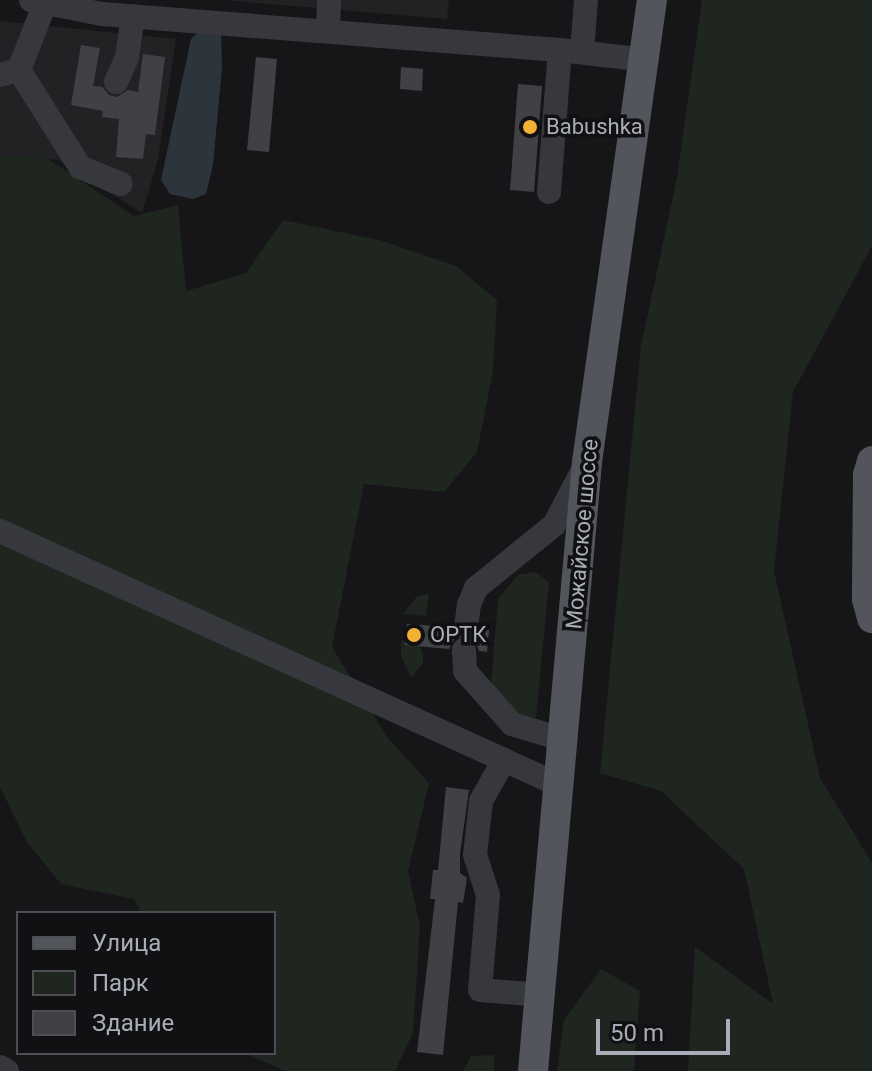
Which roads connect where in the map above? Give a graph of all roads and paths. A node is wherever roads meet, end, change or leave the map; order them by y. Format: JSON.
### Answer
{"nodes":[{"id":1,"x":329,"y":0,"type":"edge"},
{"id":2,"x":586,"y":0,"type":"edge"},
{"id":3,"x":38,"y":1,"type":"edge"},
{"id":4,"x":654,"y":4,"type":"edge"},
{"id":5,"x":133,"y":16,"type":"junction"},
{"id":6,"x":328,"y":31,"type":"junction"},
{"id":7,"x":571,"y":51,"type":"junction"},
{"id":8,"x":646,"y":60,"type":"junction"},
{"id":9,"x":10,"y":73,"type":"edge"},
{"id":10,"x":116,"y":82,"type":"dead end"},
{"id":11,"x":121,"y":184,"type":"dead end"},
{"id":12,"x":549,"y":192,"type":"dead end"},
{"id":13,"x":872,"y":461,"type":"edge"},
{"id":14,"x":587,"y":462,"type":"junction"},
{"id":15,"x":0,"y":531,"type":"edge"},
{"id":16,"x":872,"y":618,"type":"edge"},
{"id":17,"x":565,"y":740,"type":"junction"},
{"id":18,"x":504,"y":760,"type":"junction"},
{"id":19,"x":561,"y":786,"type":"junction"},
{"id":20,"x":541,"y":995,"type":"junction"},
{"id":21,"x":0,"y":1067,"type":"edge"},
{"id":22,"x":7,"y":1071,"type":"edge"},
{"id":23,"x":533,"y":1071,"type":"edge"}],
"edges":[{"from":1,"to":6,"type":"lane"},
{"from":2,"to":7,"type":"lane"},
{"from":3,"to":5,"type":"lane"},
{"from":3,"to":9,"type":"lane"},
{"from":4,"to":8,"type":"main road","name":"Можайское шоссе"},
{"from":5,"to":6,"type":"lane"},
{"from":5,"to":10,"type":"lane"},
{"from":6,"to":7,"type":"lane"},
{"from":7,"to":8,"type":"lane"},
{"from":7,"to":12,"type":"lane"},
{"from":8,"to":14,"type":"main road","name":"Можайское шоссе"},
{"from":9,"to":11,"type":"lane"},
{"from":13,"to":16,"type":"main road"},
{"from":14,"to":17,"type":"main road","name":"Можайское шоссе"},
{"from":14,"to":17,"type":"lane"},
{"from":15,"to":18,"type":"lane"},
{"from":17,"to":19,"type":"main road","name":"Можайское шоссе"},
{"from":18,"to":19,"type":"lane"},
{"from":18,"to":20,"type":"lane"},
{"from":19,"to":20,"type":"main road","name":"Можайское шоссе"},
{"from":20,"to":23,"type":"main road","name":"Можайское шоссе"},
{"from":21,"to":22,"type":"lane"}]}
